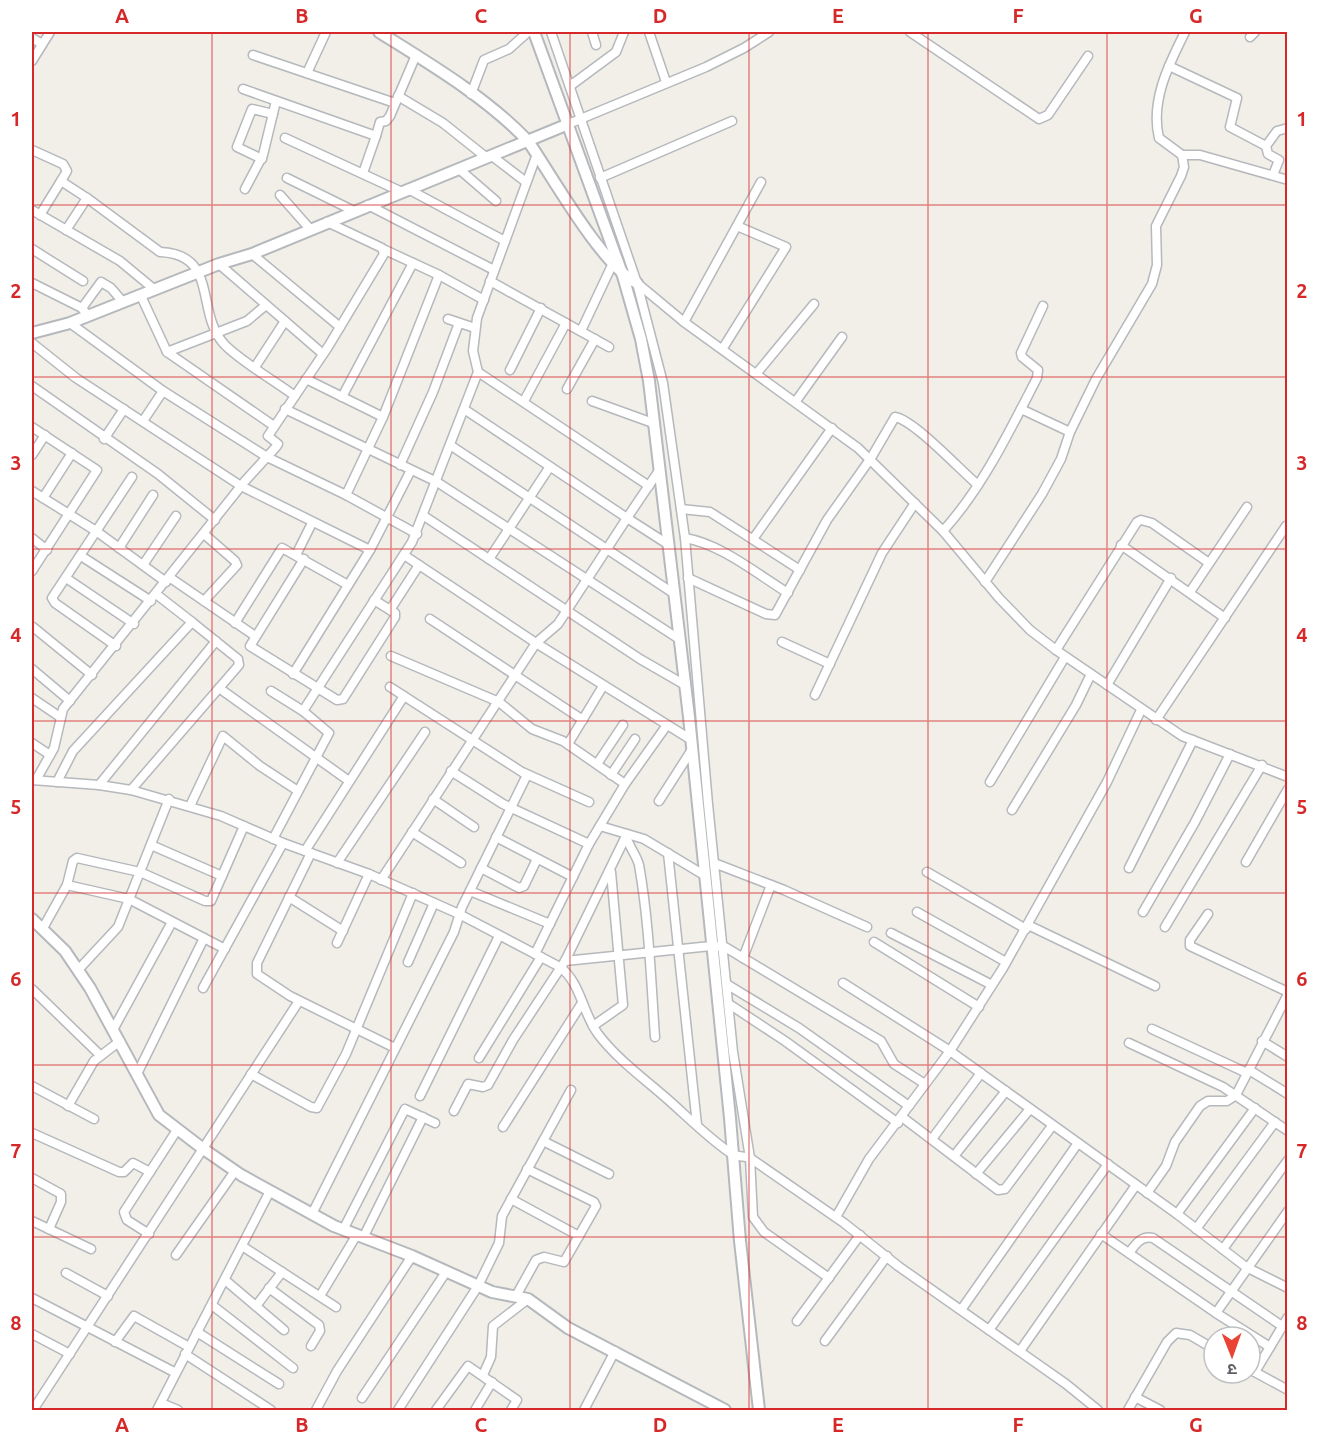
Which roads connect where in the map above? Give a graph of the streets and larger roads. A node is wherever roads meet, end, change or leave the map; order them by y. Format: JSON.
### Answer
{"nodes":[{"id":1,"x":50,"y":32,"type":"edge"},
{"id":2,"x":326,"y":32,"type":"edge"},
{"id":3,"x":379,"y":32,"type":"edge"},
{"id":4,"x":528,"y":32,"type":"edge"},
{"id":5,"x":534,"y":32,"type":"edge"},
{"id":6,"x":551,"y":32,"type":"edge"},
{"id":7,"x":592,"y":32,"type":"edge"},
{"id":8,"x":624,"y":32,"type":"edge"},
{"id":9,"x":649,"y":32,"type":"edge"},
{"id":10,"x":751,"y":32,"type":"edge"},
{"id":11,"x":910,"y":32,"type":"edge"},
{"id":12,"x":1185,"y":32,"type":"edge"},
{"id":13,"x":765,"y":34,"type":"edge"},
{"id":14,"x":32,"y":38,"type":"edge"},
{"id":15,"x":42,"y":44,"type":"junction"},
{"id":16,"x":596,"y":45,"type":"dead end"},
{"id":17,"x":253,"y":55,"type":"dead end"},
{"id":18,"x":416,"y":55,"type":"junction"},
{"id":19,"x":1088,"y":56,"type":"dead end"},
{"id":20,"x":32,"y":61,"type":"edge"},
{"id":21,"x":1169,"y":66,"type":"junction"},
{"id":22,"x":307,"y":73,"type":"junction"},
{"id":23,"x":666,"y":82,"type":"junction"},
{"id":24,"x":570,"y":86,"type":"junction"},
{"id":25,"x":243,"y":89,"type":"dead end"},
{"id":26,"x":471,"y":94,"type":"junction"},
{"id":27,"x":397,"y":100,"type":"junction"},
{"id":28,"x":276,"y":101,"type":"junction"},
{"id":29,"x":273,"y":114,"type":"junction"},
{"id":30,"x":732,"y":121,"type":"dead end"},
{"id":31,"x":573,"y":122,"type":"junction"},
{"id":32,"x":1287,"y":128,"type":"edge"},
{"id":33,"x":376,"y":136,"type":"junction"},
{"id":34,"x":285,"y":138,"type":"dead end"},
{"id":35,"x":528,"y":141,"type":"junction"},
{"id":36,"x":1266,"y":146,"type":"junction"},
{"id":37,"x":32,"y":150,"type":"edge"},
{"id":38,"x":537,"y":154,"type":"junction"},
{"id":39,"x":1182,"y":155,"type":"junction"},
{"id":40,"x":489,"y":157,"type":"junction"},
{"id":41,"x":261,"y":159,"type":"junction"},
{"id":42,"x":459,"y":169,"type":"junction"},
{"id":43,"x":363,"y":174,"type":"junction"},
{"id":44,"x":1273,"y":175,"type":"junction"},
{"id":45,"x":287,"y":178,"type":"dead end"},
{"id":46,"x":600,"y":178,"type":"junction"},
{"id":47,"x":61,"y":180,"type":"junction"},
{"id":48,"x":1287,"y":180,"type":"edge"},
{"id":49,"x":526,"y":182,"type":"junction"},
{"id":50,"x":761,"y":182,"type":"dead end"},
{"id":51,"x":245,"y":189,"type":"dead end"},
{"id":52,"x":405,"y":190,"type":"junction"},
{"id":53,"x":280,"y":195,"type":"dead end"},
{"id":54,"x":87,"y":198,"type":"junction"},
{"id":55,"x":496,"y":201,"type":"dead end"},
{"id":56,"x":368,"y":205,"type":"junction"},
{"id":57,"x":32,"y":210,"type":"edge"},
{"id":58,"x":354,"y":211,"type":"junction"},
{"id":59,"x":40,"y":215,"type":"junction"},
{"id":60,"x":327,"y":222,"type":"junction"},
{"id":61,"x":737,"y":226,"type":"junction"},
{"id":62,"x":310,"y":229,"type":"junction"},
{"id":63,"x":66,"y":230,"type":"junction"},
{"id":64,"x":505,"y":240,"type":"junction"},
{"id":65,"x":32,"y":249,"type":"edge"},
{"id":66,"x":385,"y":250,"type":"junction"},
{"id":67,"x":252,"y":254,"type":"junction"},
{"id":68,"x":413,"y":263,"type":"junction"},
{"id":69,"x":613,"y":263,"type":"junction"},
{"id":70,"x":219,"y":264,"type":"junction"},
{"id":71,"x":494,"y":270,"type":"junction"},
{"id":72,"x":200,"y":271,"type":"junction"},
{"id":73,"x":439,"y":275,"type":"junction"},
{"id":74,"x":630,"y":279,"type":"junction"},
{"id":75,"x":83,"y":281,"type":"dead end"},
{"id":76,"x":490,"y":281,"type":"junction"},
{"id":77,"x":32,"y":283,"type":"edge"},
{"id":78,"x":155,"y":290,"type":"junction"},
{"id":79,"x":141,"y":296,"type":"junction"},
{"id":80,"x":484,"y":300,"type":"junction"},
{"id":81,"x":123,"y":302,"type":"junction"},
{"id":82,"x":814,"y":304,"type":"dead end"},
{"id":83,"x":266,"y":305,"type":"junction"},
{"id":84,"x":1043,"y":306,"type":"dead end"},
{"id":85,"x":541,"y":308,"type":"junction"},
{"id":86,"x":85,"y":312,"type":"junction"},
{"id":87,"x":448,"y":319,"type":"dead end"},
{"id":88,"x":285,"y":321,"type":"junction"},
{"id":89,"x":684,"y":322,"type":"junction"},
{"id":90,"x":70,"y":323,"type":"junction"},
{"id":91,"x":459,"y":323,"type":"junction"},
{"id":92,"x":566,"y":323,"type":"junction"},
{"id":93,"x":340,"y":327,"type":"junction"},
{"id":94,"x":475,"y":328,"type":"junction"},
{"id":95,"x":34,"y":330,"type":"edge"},
{"id":96,"x":217,"y":331,"type":"junction"},
{"id":97,"x":582,"y":331,"type":"junction"},
{"id":98,"x":842,"y":337,"type":"dead end"},
{"id":99,"x":595,"y":339,"type":"junction"},
{"id":100,"x":32,"y":343,"type":"edge"},
{"id":101,"x":609,"y":347,"type":"dead end"},
{"id":102,"x":723,"y":348,"type":"junction"},
{"id":103,"x":167,"y":352,"type":"junction"},
{"id":104,"x":323,"y":354,"type":"junction"},
{"id":105,"x":255,"y":367,"type":"junction"},
{"id":106,"x":510,"y":369,"type":"dead end"},
{"id":107,"x":478,"y":372,"type":"junction"},
{"id":108,"x":757,"y":373,"type":"junction"},
{"id":109,"x":306,"y":379,"type":"junction"},
{"id":110,"x":32,"y":386,"type":"edge"},
{"id":111,"x":567,"y":389,"type":"dead end"},
{"id":112,"x":163,"y":391,"type":"junction"},
{"id":113,"x":295,"y":396,"type":"junction"},
{"id":114,"x":342,"y":397,"type":"junction"},
{"id":115,"x":524,"y":401,"type":"junction"},
{"id":116,"x":592,"y":401,"type":"dead end"},
{"id":117,"x":796,"y":401,"type":"junction"},
{"id":118,"x":285,"y":409,"type":"junction"},
{"id":119,"x":464,"y":409,"type":"junction"},
{"id":120,"x":1021,"y":409,"type":"junction"},
{"id":121,"x":124,"y":410,"type":"junction"},
{"id":122,"x":383,"y":417,"type":"junction"},
{"id":123,"x":143,"y":421,"type":"junction"},
{"id":124,"x":653,"y":423,"type":"junction"},
{"id":125,"x":274,"y":426,"type":"junction"},
{"id":126,"x":32,"y":427,"type":"edge"},
{"id":127,"x":832,"y":428,"type":"junction"},
{"id":128,"x":1070,"y":432,"type":"junction"},
{"id":129,"x":45,"y":435,"type":"junction"},
{"id":130,"x":104,"y":440,"type":"junction"},
{"id":131,"x":450,"y":445,"type":"junction"},
{"id":132,"x":368,"y":448,"type":"junction"},
{"id":133,"x":72,"y":453,"type":"junction"},
{"id":134,"x":32,"y":455,"type":"edge"},
{"id":135,"x":267,"y":457,"type":"junction"},
{"id":136,"x":870,"y":458,"type":"junction"},
{"id":137,"x":400,"y":465,"type":"junction"},
{"id":138,"x":549,"y":468,"type":"junction"},
{"id":139,"x":411,"y":470,"type":"junction"},
{"id":140,"x":658,"y":472,"type":"junction"},
{"id":141,"x":132,"y":477,"type":"dead end"},
{"id":142,"x":437,"y":482,"type":"junction"},
{"id":143,"x":978,"y":485,"type":"junction"},
{"id":144,"x":242,"y":486,"type":"junction"},
{"id":145,"x":649,"y":486,"type":"junction"},
{"id":146,"x":32,"y":491,"type":"edge"},
{"id":147,"x":153,"y":495,"type":"dead end"},
{"id":148,"x":346,"y":495,"type":"junction"},
{"id":149,"x":530,"y":496,"type":"junction"},
{"id":150,"x":42,"y":498,"type":"junction"},
{"id":151,"x":915,"y":503,"type":"junction"},
{"id":152,"x":1246,"y":507,"type":"dead end"},
{"id":153,"x":674,"y":512,"type":"junction"},
{"id":154,"x":69,"y":514,"type":"junction"},
{"id":155,"x":176,"y":516,"type":"dead end"},
{"id":156,"x":424,"y":516,"type":"junction"},
{"id":157,"x":387,"y":518,"type":"junction"},
{"id":158,"x":627,"y":518,"type":"junction"},
{"id":159,"x":215,"y":520,"type":"junction"},
{"id":160,"x":312,"y":523,"type":"junction"},
{"id":161,"x":1286,"y":526,"type":"edge"},
{"id":162,"x":509,"y":527,"type":"junction"},
{"id":163,"x":96,"y":531,"type":"junction"},
{"id":164,"x":943,"y":531,"type":"junction"},
{"id":165,"x":204,"y":534,"type":"junction"},
{"id":166,"x":417,"y":534,"type":"junction"},
{"id":167,"x":32,"y":538,"type":"edge"},
{"id":168,"x":685,"y":538,"type":"junction"},
{"id":169,"x":753,"y":539,"type":"junction"},
{"id":170,"x":669,"y":545,"type":"junction"},
{"id":171,"x":1121,"y":545,"type":"junction"},
{"id":172,"x":119,"y":548,"type":"junction"},
{"id":173,"x":607,"y":549,"type":"junction"},
{"id":174,"x":47,"y":550,"type":"junction"},
{"id":175,"x":370,"y":550,"type":"junction"},
{"id":176,"x":404,"y":555,"type":"junction"},
{"id":177,"x":81,"y":556,"type":"junction"},
{"id":178,"x":300,"y":557,"type":"junction"},
{"id":179,"x":489,"y":559,"type":"junction"},
{"id":180,"x":1209,"y":563,"type":"junction"},
{"id":181,"x":143,"y":565,"type":"junction"},
{"id":182,"x":419,"y":565,"type":"junction"},
{"id":183,"x":800,"y":570,"type":"junction"},
{"id":184,"x":32,"y":571,"type":"edge"},
{"id":185,"x":66,"y":578,"type":"junction"},
{"id":186,"x":1171,"y":578,"type":"junction"},
{"id":187,"x":168,"y":579,"type":"junction"},
{"id":188,"x":688,"y":579,"type":"junction"},
{"id":189,"x":586,"y":580,"type":"junction"},
{"id":190,"x":986,"y":582,"type":"junction"},
{"id":191,"x":348,"y":585,"type":"junction"},
{"id":192,"x":1190,"y":592,"type":"junction"},
{"id":193,"x":673,"y":593,"type":"junction"},
{"id":194,"x":789,"y":593,"type":"junction"},
{"id":195,"x":154,"y":598,"type":"junction"},
{"id":196,"x":374,"y":600,"type":"junction"},
{"id":197,"x":204,"y":601,"type":"junction"},
{"id":198,"x":390,"y":610,"type":"junction"},
{"id":199,"x":567,"y":611,"type":"junction"},
{"id":200,"x":1225,"y":618,"type":"junction"},
{"id":201,"x":430,"y":619,"type":"dead end"},
{"id":202,"x":192,"y":622,"type":"junction"},
{"id":203,"x":235,"y":623,"type":"junction"},
{"id":204,"x":134,"y":624,"type":"junction"},
{"id":205,"x":33,"y":627,"type":"edge"},
{"id":206,"x":255,"y":636,"type":"junction"},
{"id":207,"x":679,"y":639,"type":"junction"},
{"id":208,"x":216,"y":641,"type":"junction"},
{"id":209,"x":782,"y":642,"type":"dead end"},
{"id":210,"x":536,"y":643,"type":"junction"},
{"id":211,"x":116,"y":646,"type":"junction"},
{"id":212,"x":1056,"y":650,"type":"junction"},
{"id":213,"x":391,"y":656,"type":"dead end"},
{"id":214,"x":1065,"y":657,"type":"junction"},
{"id":215,"x":830,"y":664,"type":"junction"},
{"id":216,"x":32,"y":669,"type":"edge"},
{"id":217,"x":293,"y":674,"type":"junction"},
{"id":218,"x":1091,"y":674,"type":"junction"},
{"id":219,"x":92,"y":675,"type":"junction"},
{"id":220,"x":516,"y":675,"type":"junction"},
{"id":221,"x":685,"y":685,"type":"junction"},
{"id":222,"x":603,"y":686,"type":"junction"},
{"id":223,"x":1107,"y":686,"type":"junction"},
{"id":224,"x":390,"y":687,"type":"dead end"},
{"id":225,"x":219,"y":688,"type":"junction"},
{"id":226,"x":316,"y":688,"type":"junction"},
{"id":227,"x":271,"y":691,"type":"dead end"},
{"id":228,"x":815,"y":695,"type":"dead end"},
{"id":229,"x":404,"y":696,"type":"junction"},
{"id":230,"x":32,"y":699,"type":"edge"},
{"id":231,"x":70,"y":700,"type":"junction"},
{"id":232,"x":499,"y":702,"type":"junction"},
{"id":233,"x":1141,"y":710,"type":"junction"},
{"id":234,"x":303,"y":711,"type":"junction"},
{"id":235,"x":60,"y":717,"type":"junction"},
{"id":236,"x":583,"y":720,"type":"junction"},
{"id":237,"x":1156,"y":720,"type":"junction"},
{"id":238,"x":623,"y":724,"type":"dead end"},
{"id":239,"x":667,"y":725,"type":"junction"},
{"id":240,"x":424,"y":732,"type":"dead end"},
{"id":241,"x":635,"y":739,"type":"dead end"},
{"id":242,"x":473,"y":740,"type":"junction"},
{"id":243,"x":1193,"y":740,"type":"junction"},
{"id":244,"x":32,"y":743,"type":"edge"},
{"id":245,"x":568,"y":744,"type":"junction"},
{"id":246,"x":695,"y":746,"type":"junction"},
{"id":247,"x":1230,"y":754,"type":"junction"},
{"id":248,"x":50,"y":755,"type":"junction"},
{"id":249,"x":315,"y":758,"type":"junction"},
{"id":250,"x":597,"y":764,"type":"junction"},
{"id":251,"x":1262,"y":765,"type":"junction"},
{"id":252,"x":451,"y":771,"type":"junction"},
{"id":253,"x":527,"y":774,"type":"junction"},
{"id":254,"x":611,"y":775,"type":"junction"},
{"id":255,"x":1287,"y":777,"type":"edge"},
{"id":256,"x":34,"y":780,"type":"edge"},
{"id":257,"x":349,"y":781,"type":"junction"},
{"id":258,"x":57,"y":782,"type":"junction"},
{"id":259,"x":990,"y":782,"type":"dead end"},
{"id":260,"x":625,"y":784,"type":"junction"},
{"id":261,"x":99,"y":785,"type":"junction"},
{"id":262,"x":1287,"y":789,"type":"edge"},
{"id":263,"x":131,"y":790,"type":"junction"},
{"id":264,"x":298,"y":791,"type":"junction"},
{"id":265,"x":169,"y":799,"type":"junction"},
{"id":266,"x":433,"y":799,"type":"junction"},
{"id":267,"x":659,"y":801,"type":"dead end"},
{"id":268,"x":588,"y":802,"type":"dead end"},
{"id":269,"x":190,"y":806,"type":"junction"},
{"id":270,"x":510,"y":807,"type":"junction"},
{"id":271,"x":1012,"y":810,"type":"dead end"},
{"id":272,"x":244,"y":826,"type":"junction"},
{"id":273,"x":600,"y":826,"type":"junction"},
{"id":274,"x":474,"y":827,"type":"dead end"},
{"id":275,"x":412,"y":832,"type":"junction"},
{"id":276,"x":626,"y":835,"type":"junction"},
{"id":277,"x":496,"y":837,"type":"junction"},
{"id":278,"x":273,"y":839,"type":"junction"},
{"id":279,"x":283,"y":843,"type":"junction"},
{"id":280,"x":590,"y":844,"type":"junction"},
{"id":281,"x":151,"y":845,"type":"junction"},
{"id":282,"x":308,"y":852,"type":"junction"},
{"id":283,"x":668,"y":853,"type":"junction"},
{"id":284,"x":537,"y":859,"type":"junction"},
{"id":285,"x":1246,"y":862,"type":"dead end"},
{"id":286,"x":337,"y":863,"type":"junction"},
{"id":287,"x":461,"y":863,"type":"dead end"},
{"id":288,"x":714,"y":863,"type":"junction"},
{"id":289,"x":481,"y":867,"type":"junction"},
{"id":290,"x":610,"y":868,"type":"junction"},
{"id":291,"x":1129,"y":868,"type":"dead end"},
{"id":292,"x":140,"y":872,"type":"junction"},
{"id":293,"x":927,"y":872,"type":"dead end"},
{"id":294,"x":369,"y":874,"type":"junction"},
{"id":295,"x":704,"y":875,"type":"junction"},
{"id":296,"x":222,"y":876,"type":"junction"},
{"id":297,"x":573,"y":877,"type":"junction"},
{"id":298,"x":381,"y":880,"type":"junction"},
{"id":299,"x":67,"y":885,"type":"junction"},
{"id":300,"x":771,"y":885,"type":"junction"},
{"id":301,"x":470,"y":891,"type":"junction"},
{"id":302,"x":413,"y":893,"type":"junction"},
{"id":303,"x":290,"y":897,"type":"junction"},
{"id":304,"x":129,"y":899,"type":"junction"},
{"id":305,"x":434,"y":903,"type":"junction"},
{"id":306,"x":917,"y":912,"type":"dead end"},
{"id":307,"x":1143,"y":912,"type":"dead end"},
{"id":308,"x":459,"y":914,"type":"junction"},
{"id":309,"x":1208,"y":914,"type":"dead end"},
{"id":310,"x":172,"y":922,"type":"junction"},
{"id":311,"x":35,"y":924,"type":"edge"},
{"id":312,"x":550,"y":924,"type":"junction"},
{"id":313,"x":867,"y":927,"type":"dead end"},
{"id":314,"x":1027,"y":927,"type":"junction"},
{"id":315,"x":1165,"y":927,"type":"dead end"},
{"id":316,"x":343,"y":931,"type":"junction"},
{"id":317,"x":891,"y":933,"type":"dead end"},
{"id":318,"x":499,"y":936,"type":"junction"},
{"id":319,"x":204,"y":938,"type":"junction"},
{"id":320,"x":874,"y":942,"type":"dead end"},
{"id":321,"x":337,"y":943,"type":"dead end"},
{"id":322,"x":719,"y":946,"type":"junction"},
{"id":323,"x":225,"y":949,"type":"junction"},
{"id":324,"x":678,"y":949,"type":"junction"},
{"id":325,"x":649,"y":952,"type":"junction"},
{"id":326,"x":538,"y":955,"type":"junction"},
{"id":327,"x":618,"y":955,"type":"junction"},
{"id":328,"x":743,"y":958,"type":"junction"},
{"id":329,"x":408,"y":962,"type":"dead end"},
{"id":330,"x":1006,"y":963,"type":"junction"},
{"id":331,"x":562,"y":964,"type":"junction"},
{"id":332,"x":78,"y":970,"type":"junction"},
{"id":333,"x":843,"y":983,"type":"dead end"},
{"id":334,"x":728,"y":985,"type":"junction"},
{"id":335,"x":992,"y":985,"type":"junction"},
{"id":336,"x":1155,"y":987,"type":"dead end"},
{"id":337,"x":203,"y":988,"type":"dead end"},
{"id":338,"x":32,"y":989,"type":"edge"},
{"id":339,"x":1287,"y":993,"type":"edge"},
{"id":340,"x":299,"y":1001,"type":"junction"},
{"id":341,"x":582,"y":1003,"type":"junction"},
{"id":342,"x":729,"y":1004,"type":"junction"},
{"id":343,"x":979,"y":1007,"type":"junction"},
{"id":344,"x":593,"y":1026,"type":"junction"},
{"id":345,"x":114,"y":1028,"type":"junction"},
{"id":346,"x":357,"y":1029,"type":"junction"},
{"id":347,"x":1152,"y":1029,"type":"dead end"},
{"id":348,"x":655,"y":1037,"type":"dead end"},
{"id":349,"x":120,"y":1041,"type":"junction"},
{"id":350,"x":1262,"y":1041,"type":"junction"},
{"id":351,"x":1129,"y":1043,"type":"dead end"},
{"id":352,"x":395,"y":1048,"type":"junction"},
{"id":353,"x":950,"y":1051,"type":"junction"},
{"id":354,"x":100,"y":1055,"type":"junction"},
{"id":355,"x":1287,"y":1057,"type":"edge"},
{"id":356,"x":479,"y":1058,"type":"dead end"},
{"id":357,"x":1248,"y":1072,"type":"junction"},
{"id":358,"x":981,"y":1073,"type":"junction"},
{"id":359,"x":137,"y":1074,"type":"junction"},
{"id":360,"x":251,"y":1074,"type":"junction"},
{"id":361,"x":925,"y":1084,"type":"junction"},
{"id":362,"x":32,"y":1086,"type":"edge"},
{"id":363,"x":571,"y":1090,"type":"dead end"},
{"id":364,"x":1006,"y":1091,"type":"junction"},
{"id":365,"x":1287,"y":1094,"type":"edge"},
{"id":366,"x":1236,"y":1095,"type":"junction"},
{"id":367,"x":420,"y":1096,"type":"dead end"},
{"id":368,"x":909,"y":1106,"type":"junction"},
{"id":369,"x":68,"y":1107,"type":"junction"},
{"id":370,"x":1255,"y":1108,"type":"junction"},
{"id":371,"x":1030,"y":1109,"type":"junction"},
{"id":372,"x":454,"y":1111,"type":"dead end"},
{"id":373,"x":423,"y":1117,"type":"junction"},
{"id":374,"x":94,"y":1119,"type":"dead end"},
{"id":375,"x":900,"y":1120,"type":"junction"},
{"id":376,"x":1275,"y":1122,"type":"junction"},
{"id":377,"x":435,"y":1123,"type":"dead end"},
{"id":378,"x":697,"y":1125,"type":"junction"},
{"id":379,"x":1052,"y":1126,"type":"junction"},
{"id":380,"x":503,"y":1127,"type":"dead end"},
{"id":381,"x":177,"y":1130,"type":"junction"},
{"id":382,"x":1287,"y":1131,"type":"edge"},
{"id":383,"x":32,"y":1133,"type":"edge"},
{"id":384,"x":932,"y":1139,"type":"junction"},
{"id":385,"x":543,"y":1141,"type":"junction"},
{"id":386,"x":1078,"y":1143,"type":"junction"},
{"id":387,"x":202,"y":1148,"type":"junction"},
{"id":388,"x":741,"y":1156,"type":"junction"},
{"id":389,"x":954,"y":1156,"type":"junction"},
{"id":390,"x":1287,"y":1160,"type":"edge"},
{"id":391,"x":1108,"y":1164,"type":"junction"},
{"id":392,"x":527,"y":1169,"type":"junction"},
{"id":393,"x":235,"y":1171,"type":"junction"},
{"id":394,"x":150,"y":1172,"type":"junction"},
{"id":395,"x":609,"y":1174,"type":"dead end"},
{"id":396,"x":976,"y":1174,"type":"junction"},
{"id":397,"x":32,"y":1178,"type":"edge"},
{"id":398,"x":1136,"y":1185,"type":"junction"},
{"id":399,"x":270,"y":1191,"type":"junction"},
{"id":400,"x":1147,"y":1193,"type":"junction"},
{"id":401,"x":511,"y":1199,"type":"junction"},
{"id":402,"x":1287,"y":1210,"type":"edge"},
{"id":403,"x":312,"y":1214,"type":"junction"},
{"id":404,"x":1177,"y":1214,"type":"junction"},
{"id":405,"x":836,"y":1217,"type":"junction"},
{"id":406,"x":32,"y":1221,"type":"edge"},
{"id":407,"x":49,"y":1229,"type":"junction"},
{"id":408,"x":1196,"y":1229,"type":"junction"},
{"id":409,"x":343,"y":1230,"type":"junction"},
{"id":410,"x":149,"y":1234,"type":"junction"},
{"id":411,"x":1101,"y":1234,"type":"junction"},
{"id":412,"x":860,"y":1235,"type":"junction"},
{"id":413,"x":579,"y":1236,"type":"junction"},
{"id":414,"x":360,"y":1237,"type":"junction"},
{"id":415,"x":242,"y":1246,"type":"junction"},
{"id":416,"x":92,"y":1249,"type":"dead end"},
{"id":417,"x":1223,"y":1249,"type":"junction"},
{"id":418,"x":1129,"y":1254,"type":"junction"},
{"id":419,"x":176,"y":1255,"type":"dead end"},
{"id":420,"x":412,"y":1256,"type":"junction"},
{"id":421,"x":887,"y":1257,"type":"junction"},
{"id":422,"x":1246,"y":1267,"type":"junction"},
{"id":423,"x":282,"y":1272,"type":"junction"},
{"id":424,"x":446,"y":1272,"type":"junction"},
{"id":425,"x":66,"y":1273,"type":"dead end"},
{"id":426,"x":829,"y":1278,"type":"junction"},
{"id":427,"x":225,"y":1280,"type":"junction"},
{"id":428,"x":477,"y":1286,"type":"junction"},
{"id":429,"x":269,"y":1288,"type":"junction"},
{"id":430,"x":1287,"y":1288,"type":"edge"},
{"id":431,"x":1231,"y":1290,"type":"junction"},
{"id":432,"x":108,"y":1296,"type":"junction"},
{"id":433,"x":320,"y":1296,"type":"junction"},
{"id":434,"x":516,"y":1296,"type":"junction"},
{"id":435,"x":32,"y":1298,"type":"edge"},
{"id":436,"x":528,"y":1299,"type":"junction"},
{"id":437,"x":212,"y":1305,"type":"junction"},
{"id":438,"x":256,"y":1306,"type":"junction"},
{"id":439,"x":336,"y":1307,"type":"dead end"},
{"id":440,"x":960,"y":1310,"type":"junction"},
{"id":441,"x":1216,"y":1314,"type":"junction"},
{"id":442,"x":1287,"y":1317,"type":"edge"},
{"id":443,"x":797,"y":1321,"type":"dead end"},
{"id":444,"x":87,"y":1327,"type":"junction"},
{"id":445,"x":284,"y":1329,"type":"dead end"},
{"id":446,"x":1280,"y":1329,"type":"junction"},
{"id":447,"x":989,"y":1330,"type":"junction"},
{"id":448,"x":198,"y":1332,"type":"junction"},
{"id":449,"x":32,"y":1334,"type":"edge"},
{"id":450,"x":1287,"y":1338,"type":"edge"},
{"id":451,"x":825,"y":1341,"type":"dead end"},
{"id":452,"x":115,"y":1342,"type":"junction"},
{"id":453,"x":1202,"y":1342,"type":"edge"},
{"id":454,"x":311,"y":1346,"type":"dead end"},
{"id":455,"x":1270,"y":1347,"type":"junction"},
{"id":456,"x":187,"y":1350,"type":"junction"},
{"id":457,"x":615,"y":1351,"type":"junction"},
{"id":458,"x":1020,"y":1351,"type":"junction"},
{"id":459,"x":70,"y":1354,"type":"junction"},
{"id":460,"x":1262,"y":1358,"type":"edge"},
{"id":461,"x":293,"y":1368,"type":"dead end"},
{"id":462,"x":176,"y":1373,"type":"junction"},
{"id":463,"x":483,"y":1375,"type":"junction"},
{"id":464,"x":1262,"y":1376,"type":"edge"},
{"id":465,"x":492,"y":1382,"type":"junction"},
{"id":466,"x":279,"y":1384,"type":"dead end"},
{"id":467,"x":1287,"y":1390,"type":"edge"},
{"id":468,"x":1136,"y":1397,"type":"junction"},
{"id":469,"x":362,"y":1398,"type":"dead end"},
{"id":470,"x":159,"y":1406,"type":"edge"},
{"id":471,"x":33,"y":1410,"type":"edge"},
{"id":472,"x":178,"y":1410,"type":"edge"},
{"id":473,"x":271,"y":1410,"type":"edge"},
{"id":474,"x":316,"y":1410,"type":"edge"},
{"id":475,"x":398,"y":1410,"type":"edge"},
{"id":476,"x":436,"y":1410,"type":"edge"},
{"id":477,"x":475,"y":1410,"type":"edge"},
{"id":478,"x":512,"y":1410,"type":"edge"},
{"id":479,"x":584,"y":1410,"type":"edge"},
{"id":480,"x":725,"y":1410,"type":"edge"},
{"id":481,"x":759,"y":1410,"type":"edge"},
{"id":482,"x":1098,"y":1410,"type":"edge"},
{"id":483,"x":1128,"y":1410,"type":"edge"},
{"id":484,"x":1160,"y":1410,"type":"edge"}],
"edges":[{"from":1,"to":15,"type":"street"},
{"from":2,"to":22,"type":"street"},
{"from":3,"to":18,"type":"street"},
{"from":4,"to":26,"type":"street"},
{"from":5,"to":31,"type":"street"},
{"from":6,"to":24,"type":"street"},
{"from":7,"to":16,"type":"street"},
{"from":8,"to":24,"type":"street"},
{"from":9,"to":23,"type":"street"},
{"from":10,"to":13,"type":"street"},
{"from":11,"to":19,"type":"street"},
{"from":12,"to":21,"type":"street"},
{"from":13,"to":23,"type":"street"},
{"from":14,"to":15,"type":"street"},
{"from":15,"to":20,"type":"street"},
{"from":17,"to":22,"type":"street"},
{"from":18,"to":26,"type":"street"},
{"from":18,"to":27,"type":"street"},
{"from":21,"to":36,"type":"street"},
{"from":21,"to":39,"type":"street"},
{"from":22,"to":27,"type":"street"},
{"from":23,"to":31,"type":"street"},
{"from":24,"to":31,"type":"street"},
{"from":25,"to":28,"type":"street"},
{"from":26,"to":35,"type":"street"},
{"from":27,"to":33,"type":"street"},
{"from":27,"to":40,"type":"street"},
{"from":28,"to":29,"type":"street"},
{"from":28,"to":33,"type":"street"},
{"from":29,"to":41,"type":"street"},
{"from":29,"to":41,"type":"street"},
{"from":30,"to":46,"type":"street"},
{"from":31,"to":35,"type":"street"},
{"from":31,"to":46,"type":"street"},
{"from":31,"to":74,"type":"street"},
{"from":32,"to":36,"type":"street"},
{"from":33,"to":43,"type":"street"},
{"from":34,"to":43,"type":"street"},
{"from":35,"to":38,"type":"street"},
{"from":35,"to":40,"type":"street"},
{"from":36,"to":44,"type":"street"},
{"from":37,"to":47,"type":"street"},
{"from":38,"to":49,"type":"street"},
{"from":38,"to":69,"type":"street"},
{"from":39,"to":44,"type":"street"},
{"from":39,"to":128,"type":"street"},
{"from":40,"to":42,"type":"street"},
{"from":40,"to":49,"type":"street"},
{"from":41,"to":51,"type":"street"},
{"from":42,"to":52,"type":"street"},
{"from":42,"to":55,"type":"street"},
{"from":43,"to":52,"type":"street"},
{"from":44,"to":48,"type":"street"},
{"from":45,"to":58,"type":"street"},
{"from":46,"to":74,"type":"street"},
{"from":47,"to":54,"type":"street"},
{"from":47,"to":59,"type":"street"},
{"from":49,"to":64,"type":"street"},
{"from":50,"to":61,"type":"street"},
{"from":52,"to":56,"type":"street"},
{"from":52,"to":64,"type":"street"},
{"from":53,"to":62,"type":"street"},
{"from":54,"to":63,"type":"street"},
{"from":54,"to":72,"type":"street"},
{"from":56,"to":58,"type":"street"},
{"from":56,"to":71,"type":"street"},
{"from":57,"to":59,"type":"street"},
{"from":58,"to":60,"type":"street"},
{"from":59,"to":63,"type":"street"},
{"from":60,"to":62,"type":"street"},
{"from":60,"to":66,"type":"street"},
{"from":61,"to":89,"type":"street"},
{"from":61,"to":102,"type":"street"},
{"from":62,"to":67,"type":"street"},
{"from":63,"to":78,"type":"street"},
{"from":64,"to":71,"type":"street"},
{"from":65,"to":75,"type":"street"},
{"from":66,"to":68,"type":"street"},
{"from":66,"to":93,"type":"street"},
{"from":67,"to":70,"type":"street"},
{"from":67,"to":93,"type":"street"},
{"from":68,"to":73,"type":"street"},
{"from":68,"to":114,"type":"street"},
{"from":69,"to":74,"type":"street"},
{"from":69,"to":97,"type":"street"},
{"from":70,"to":72,"type":"street"},
{"from":70,"to":83,"type":"street"},
{"from":71,"to":76,"type":"street"},
{"from":72,"to":78,"type":"street"},
{"from":72,"to":96,"type":"street"},
{"from":73,"to":80,"type":"street"},
{"from":73,"to":122,"type":"street"},
{"from":74,"to":89,"type":"street"},
{"from":74,"to":124,"type":"street"},
{"from":74,"to":153,"type":"street"},
{"from":76,"to":80,"type":"street"},
{"from":76,"to":85,"type":"street"},
{"from":77,"to":86,"type":"street"},
{"from":78,"to":79,"type":"street"},
{"from":79,"to":81,"type":"street"},
{"from":79,"to":103,"type":"street"},
{"from":80,"to":94,"type":"street"},
{"from":81,"to":86,"type":"street"},
{"from":81,"to":86,"type":"street"},
{"from":82,"to":108,"type":"street"},
{"from":83,"to":88,"type":"street"},
{"from":83,"to":96,"type":"street"},
{"from":84,"to":120,"type":"street"},
{"from":85,"to":92,"type":"street"},
{"from":85,"to":106,"type":"street"},
{"from":86,"to":90,"type":"street"},
{"from":87,"to":91,"type":"street"},
{"from":88,"to":104,"type":"street"},
{"from":88,"to":105,"type":"street"},
{"from":89,"to":102,"type":"street"},
{"from":90,"to":95,"type":"street"},
{"from":90,"to":112,"type":"street"},
{"from":91,"to":94,"type":"street"},
{"from":91,"to":137,"type":"street"},
{"from":92,"to":97,"type":"street"},
{"from":92,"to":115,"type":"street"},
{"from":93,"to":104,"type":"street"},
{"from":94,"to":107,"type":"street"},
{"from":96,"to":103,"type":"street"},
{"from":96,"to":105,"type":"street"},
{"from":97,"to":99,"type":"street"},
{"from":98,"to":117,"type":"street"},
{"from":99,"to":101,"type":"street"},
{"from":99,"to":111,"type":"street"},
{"from":100,"to":121,"type":"street"},
{"from":102,"to":108,"type":"street"},
{"from":103,"to":125,"type":"street"},
{"from":104,"to":109,"type":"street"},
{"from":105,"to":113,"type":"street"},
{"from":107,"to":115,"type":"street"},
{"from":107,"to":119,"type":"street"},
{"from":108,"to":117,"type":"street"},
{"from":109,"to":113,"type":"street"},
{"from":109,"to":114,"type":"street"},
{"from":110,"to":130,"type":"street"},
{"from":112,"to":123,"type":"street"},
{"from":112,"to":135,"type":"street"},
{"from":113,"to":118,"type":"street"},
{"from":114,"to":122,"type":"street"},
{"from":115,"to":145,"type":"street"},
{"from":116,"to":124,"type":"street"},
{"from":117,"to":127,"type":"street"},
{"from":118,"to":125,"type":"street"},
{"from":118,"to":132,"type":"street"},
{"from":119,"to":131,"type":"street"},
{"from":119,"to":138,"type":"street"},
{"from":120,"to":128,"type":"street"},
{"from":120,"to":143,"type":"street"},
{"from":121,"to":123,"type":"street"},
{"from":121,"to":130,"type":"street"},
{"from":122,"to":132,"type":"street"},
{"from":123,"to":144,"type":"street"},
{"from":124,"to":140,"type":"street"},
{"from":125,"to":135,"type":"street"},
{"from":126,"to":129,"type":"street"},
{"from":127,"to":136,"type":"street"},
{"from":127,"to":169,"type":"street"},
{"from":128,"to":190,"type":"street"},
{"from":129,"to":133,"type":"street"},
{"from":129,"to":134,"type":"street"},
{"from":130,"to":159,"type":"street"},
{"from":131,"to":142,"type":"street"},
{"from":131,"to":149,"type":"street"},
{"from":132,"to":137,"type":"street"},
{"from":132,"to":148,"type":"street"},
{"from":133,"to":150,"type":"street"},
{"from":133,"to":154,"type":"street"},
{"from":135,"to":144,"type":"street"},
{"from":135,"to":148,"type":"street"},
{"from":136,"to":143,"type":"street"},
{"from":136,"to":151,"type":"street"},
{"from":136,"to":183,"type":"street"},
{"from":137,"to":139,"type":"street"},
{"from":138,"to":149,"type":"street"},
{"from":138,"to":158,"type":"street"},
{"from":139,"to":142,"type":"street"},
{"from":139,"to":157,"type":"street"},
{"from":140,"to":145,"type":"street"},
{"from":140,"to":153,"type":"street"},
{"from":141,"to":163,"type":"street"},
{"from":142,"to":156,"type":"street"},
{"from":142,"to":162,"type":"street"},
{"from":143,"to":164,"type":"street"},
{"from":144,"to":159,"type":"street"},
{"from":144,"to":160,"type":"street"},
{"from":145,"to":158,"type":"street"},
{"from":146,"to":150,"type":"street"},
{"from":147,"to":172,"type":"street"},
{"from":148,"to":157,"type":"street"},
{"from":149,"to":162,"type":"street"},
{"from":149,"to":173,"type":"street"},
{"from":150,"to":154,"type":"street"},
{"from":151,"to":164,"type":"street"},
{"from":151,"to":215,"type":"street"},
{"from":152,"to":180,"type":"street"},
{"from":153,"to":168,"type":"street"},
{"from":153,"to":169,"type":"street"},
{"from":153,"to":170,"type":"street"},
{"from":154,"to":163,"type":"street"},
{"from":154,"to":174,"type":"street"},
{"from":155,"to":181,"type":"street"},
{"from":156,"to":166,"type":"street"},
{"from":156,"to":179,"type":"street"},
{"from":157,"to":166,"type":"street"},
{"from":157,"to":175,"type":"street"},
{"from":158,"to":170,"type":"street"},
{"from":158,"to":173,"type":"street"},
{"from":159,"to":165,"type":"street"},
{"from":160,"to":175,"type":"street"},
{"from":160,"to":178,"type":"street"},
{"from":161,"to":200,"type":"street"},
{"from":162,"to":179,"type":"street"},
{"from":162,"to":189,"type":"street"},
{"from":163,"to":172,"type":"street"},
{"from":163,"to":177,"type":"street"},
{"from":164,"to":190,"type":"street"},
{"from":165,"to":187,"type":"street"},
{"from":165,"to":197,"type":"street"},
{"from":166,"to":176,"type":"street"},
{"from":167,"to":174,"type":"street"},
{"from":168,"to":188,"type":"street"},
{"from":168,"to":194,"type":"street"},
{"from":169,"to":183,"type":"street"},
{"from":170,"to":193,"type":"street"},
{"from":171,"to":180,"type":"street"},
{"from":171,"to":186,"type":"street"},
{"from":171,"to":212,"type":"street"},
{"from":172,"to":181,"type":"street"},
{"from":173,"to":189,"type":"street"},
{"from":173,"to":193,"type":"street"},
{"from":174,"to":184,"type":"street"},
{"from":175,"to":191,"type":"street"},
{"from":176,"to":182,"type":"street"},
{"from":176,"to":196,"type":"street"},
{"from":177,"to":185,"type":"street"},
{"from":177,"to":195,"type":"street"},
{"from":178,"to":191,"type":"street"},
{"from":178,"to":203,"type":"street"},
{"from":178,"to":206,"type":"street"},
{"from":179,"to":199,"type":"street"},
{"from":180,"to":192,"type":"street"},
{"from":181,"to":187,"type":"street"},
{"from":182,"to":198,"type":"street"},
{"from":182,"to":210,"type":"street"},
{"from":183,"to":194,"type":"street"},
{"from":185,"to":204,"type":"street"},
{"from":185,"to":211,"type":"street"},
{"from":186,"to":192,"type":"street"},
{"from":186,"to":223,"type":"street"},
{"from":187,"to":195,"type":"street"},
{"from":187,"to":197,"type":"street"},
{"from":188,"to":194,"type":"street"},
{"from":188,"to":246,"type":"street"},
{"from":189,"to":199,"type":"street"},
{"from":189,"to":207,"type":"street"},
{"from":190,"to":212,"type":"street"},
{"from":191,"to":217,"type":"street"},
{"from":192,"to":200,"type":"street"},
{"from":193,"to":207,"type":"street"},
{"from":195,"to":202,"type":"street"},
{"from":195,"to":204,"type":"street"},
{"from":196,"to":198,"type":"street"},
{"from":196,"to":226,"type":"street"},
{"from":197,"to":203,"type":"street"},
{"from":198,"to":226,"type":"street"},
{"from":199,"to":210,"type":"street"},
{"from":199,"to":221,"type":"street"},
{"from":200,"to":237,"type":"street"},
{"from":201,"to":220,"type":"street"},
{"from":202,"to":208,"type":"street"},
{"from":202,"to":258,"type":"street"},
{"from":203,"to":206,"type":"street"},
{"from":204,"to":211,"type":"street"},
{"from":205,"to":219,"type":"street"},
{"from":206,"to":217,"type":"street"},
{"from":207,"to":221,"type":"street"},
{"from":208,"to":225,"type":"street"},
{"from":208,"to":261,"type":"street"},
{"from":209,"to":215,"type":"street"},
{"from":210,"to":220,"type":"street"},
{"from":210,"to":222,"type":"street"},
{"from":211,"to":219,"type":"street"},
{"from":212,"to":214,"type":"street"},
{"from":213,"to":232,"type":"street"},
{"from":214,"to":218,"type":"street"},
{"from":214,"to":259,"type":"street"},
{"from":215,"to":228,"type":"street"},
{"from":216,"to":231,"type":"street"},
{"from":217,"to":226,"type":"street"},
{"from":218,"to":223,"type":"street"},
{"from":218,"to":271,"type":"street"},
{"from":219,"to":231,"type":"street"},
{"from":220,"to":232,"type":"street"},
{"from":220,"to":236,"type":"street"},
{"from":221,"to":246,"type":"street"},
{"from":222,"to":236,"type":"street"},
{"from":222,"to":239,"type":"street"},
{"from":223,"to":233,"type":"street"},
{"from":224,"to":229,"type":"street"},
{"from":225,"to":249,"type":"street"},
{"from":225,"to":263,"type":"street"},
{"from":226,"to":234,"type":"street"},
{"from":227,"to":234,"type":"street"},
{"from":229,"to":242,"type":"street"},
{"from":229,"to":257,"type":"street"},
{"from":230,"to":235,"type":"street"},
{"from":231,"to":235,"type":"street"},
{"from":232,"to":242,"type":"street"},
{"from":232,"to":245,"type":"street"},
{"from":233,"to":237,"type":"street"},
{"from":233,"to":314,"type":"street"},
{"from":234,"to":249,"type":"street"},
{"from":235,"to":248,"type":"street"},
{"from":236,"to":245,"type":"street"},
{"from":237,"to":243,"type":"street"},
{"from":238,"to":250,"type":"street"},
{"from":239,"to":246,"type":"street"},
{"from":239,"to":260,"type":"street"},
{"from":240,"to":286,"type":"street"},
{"from":241,"to":254,"type":"street"},
{"from":242,"to":252,"type":"street"},
{"from":242,"to":253,"type":"street"},
{"from":243,"to":247,"type":"street"},
{"from":243,"to":291,"type":"street"},
{"from":244,"to":248,"type":"street"},
{"from":245,"to":250,"type":"street"},
{"from":246,"to":267,"type":"street"},
{"from":246,"to":288,"type":"street"},
{"from":246,"to":295,"type":"street"},
{"from":247,"to":251,"type":"street"},
{"from":247,"to":307,"type":"street"},
{"from":248,"to":256,"type":"street"},
{"from":249,"to":257,"type":"street"},
{"from":249,"to":264,"type":"street"},
{"from":250,"to":254,"type":"street"},
{"from":251,"to":255,"type":"street"},
{"from":251,"to":315,"type":"street"},
{"from":252,"to":266,"type":"street"},
{"from":252,"to":270,"type":"street"},
{"from":253,"to":268,"type":"street"},
{"from":253,"to":270,"type":"street"},
{"from":254,"to":260,"type":"street"},
{"from":256,"to":258,"type":"street"},
{"from":257,"to":282,"type":"street"},
{"from":258,"to":261,"type":"street"},
{"from":260,"to":273,"type":"street"},
{"from":261,"to":263,"type":"street"},
{"from":262,"to":285,"type":"street"},
{"from":263,"to":265,"type":"street"},
{"from":264,"to":269,"type":"street"},
{"from":264,"to":278,"type":"street"},
{"from":265,"to":269,"type":"street"},
{"from":265,"to":281,"type":"street"},
{"from":266,"to":274,"type":"street"},
{"from":266,"to":275,"type":"street"},
{"from":269,"to":272,"type":"street"},
{"from":270,"to":277,"type":"street"},
{"from":270,"to":280,"type":"street"},
{"from":272,"to":278,"type":"street"},
{"from":272,"to":296,"type":"street"},
{"from":273,"to":276,"type":"street"},
{"from":273,"to":280,"type":"street"},
{"from":275,"to":287,"type":"street"},
{"from":275,"to":298,"type":"street"},
{"from":276,"to":283,"type":"street"},
{"from":276,"to":290,"type":"street"},
{"from":276,"to":325,"type":"street"},
{"from":277,"to":284,"type":"street"},
{"from":277,"to":289,"type":"street"},
{"from":278,"to":279,"type":"street"},
{"from":279,"to":282,"type":"street"},
{"from":279,"to":323,"type":"street"},
{"from":280,"to":297,"type":"street"},
{"from":281,"to":292,"type":"street"},
{"from":281,"to":296,"type":"street"},
{"from":282,"to":286,"type":"street"},
{"from":282,"to":303,"type":"street"},
{"from":283,"to":295,"type":"street"},
{"from":283,"to":324,"type":"street"},
{"from":284,"to":289,"type":"street"},
{"from":284,"to":297,"type":"street"},
{"from":286,"to":294,"type":"street"},
{"from":288,"to":300,"type":"street"},
{"from":288,"to":322,"type":"street"},
{"from":289,"to":301,"type":"street"},
{"from":290,"to":327,"type":"street"},
{"from":290,"to":331,"type":"street"},
{"from":292,"to":296,"type":"street"},
{"from":292,"to":299,"type":"street"},
{"from":292,"to":304,"type":"street"},
{"from":293,"to":314,"type":"street"},
{"from":294,"to":298,"type":"street"},
{"from":294,"to":316,"type":"street"},
{"from":295,"to":322,"type":"street"},
{"from":297,"to":312,"type":"street"},
{"from":298,"to":302,"type":"street"},
{"from":299,"to":304,"type":"street"},
{"from":299,"to":311,"type":"street"},
{"from":300,"to":313,"type":"street"},
{"from":300,"to":328,"type":"street"},
{"from":301,"to":308,"type":"street"},
{"from":301,"to":312,"type":"street"},
{"from":302,"to":305,"type":"street"},
{"from":302,"to":346,"type":"street"},
{"from":303,"to":316,"type":"street"},
{"from":303,"to":340,"type":"street"},
{"from":304,"to":310,"type":"street"},
{"from":304,"to":332,"type":"street"},
{"from":305,"to":308,"type":"street"},
{"from":305,"to":329,"type":"street"},
{"from":306,"to":330,"type":"street"},
{"from":308,"to":318,"type":"street"},
{"from":308,"to":352,"type":"street"},
{"from":309,"to":339,"type":"street"},
{"from":310,"to":319,"type":"street"},
{"from":310,"to":345,"type":"street"},
{"from":311,"to":332,"type":"street"},
{"from":312,"to":326,"type":"street"},
{"from":314,"to":330,"type":"street"},
{"from":314,"to":336,"type":"street"},
{"from":316,"to":321,"type":"street"},
{"from":317,"to":335,"type":"street"},
{"from":318,"to":326,"type":"street"},
{"from":318,"to":367,"type":"street"},
{"from":319,"to":323,"type":"street"},
{"from":319,"to":359,"type":"street"},
{"from":320,"to":343,"type":"street"},
{"from":322,"to":324,"type":"street"},
{"from":322,"to":328,"type":"street"},
{"from":322,"to":334,"type":"street"},
{"from":322,"to":388,"type":"street"},
{"from":323,"to":337,"type":"street"},
{"from":324,"to":325,"type":"street"},
{"from":324,"to":378,"type":"street"},
{"from":325,"to":327,"type":"street"},
{"from":325,"to":348,"type":"street"},
{"from":326,"to":331,"type":"street"},
{"from":326,"to":356,"type":"street"},
{"from":327,"to":331,"type":"street"},
{"from":327,"to":344,"type":"street"},
{"from":328,"to":361,"type":"street"},
{"from":330,"to":335,"type":"street"},
{"from":331,"to":341,"type":"street"},
{"from":331,"to":372,"type":"street"},
{"from":332,"to":345,"type":"street"},
{"from":333,"to":353,"type":"street"},
{"from":334,"to":342,"type":"street"},
{"from":334,"to":368,"type":"street"},
{"from":335,"to":343,"type":"street"},
{"from":338,"to":354,"type":"street"},
{"from":339,"to":350,"type":"street"},
{"from":340,"to":346,"type":"street"},
{"from":340,"to":360,"type":"street"},
{"from":341,"to":344,"type":"street"},
{"from":341,"to":380,"type":"street"},
{"from":342,"to":375,"type":"street"},
{"from":342,"to":388,"type":"street"},
{"from":343,"to":353,"type":"street"},
{"from":344,"to":378,"type":"street"},
{"from":345,"to":349,"type":"street"},
{"from":346,"to":352,"type":"street"},
{"from":346,"to":360,"type":"street"},
{"from":347,"to":357,"type":"street"},
{"from":349,"to":354,"type":"street"},
{"from":349,"to":359,"type":"street"},
{"from":350,"to":355,"type":"street"},
{"from":350,"to":357,"type":"street"},
{"from":351,"to":366,"type":"street"},
{"from":352,"to":403,"type":"street"},
{"from":353,"to":358,"type":"street"},
{"from":353,"to":361,"type":"street"},
{"from":354,"to":369,"type":"street"},
{"from":357,"to":365,"type":"street"},
{"from":357,"to":366,"type":"street"},
{"from":358,"to":364,"type":"street"},
{"from":358,"to":384,"type":"street"},
{"from":359,"to":381,"type":"street"},
{"from":360,"to":387,"type":"street"},
{"from":361,"to":368,"type":"street"},
{"from":362,"to":369,"type":"street"},
{"from":363,"to":385,"type":"street"},
{"from":364,"to":371,"type":"street"},
{"from":364,"to":389,"type":"street"},
{"from":366,"to":370,"type":"street"},
{"from":366,"to":400,"type":"street"},
{"from":368,"to":375,"type":"street"},
{"from":369,"to":374,"type":"street"},
{"from":370,"to":376,"type":"street"},
{"from":370,"to":404,"type":"street"},
{"from":371,"to":379,"type":"street"},
{"from":371,"to":396,"type":"street"},
{"from":373,"to":377,"type":"street"},
{"from":373,"to":409,"type":"street"},
{"from":373,"to":414,"type":"street"},
{"from":375,"to":384,"type":"street"},
{"from":375,"to":405,"type":"street"},
{"from":376,"to":382,"type":"street"},
{"from":376,"to":408,"type":"street"},
{"from":378,"to":388,"type":"street"},
{"from":379,"to":386,"type":"street"},
{"from":379,"to":396,"type":"street"},
{"from":381,"to":387,"type":"street"},
{"from":381,"to":394,"type":"street"},
{"from":383,"to":394,"type":"street"},
{"from":384,"to":389,"type":"street"},
{"from":385,"to":392,"type":"street"},
{"from":385,"to":395,"type":"street"},
{"from":386,"to":391,"type":"street"},
{"from":386,"to":440,"type":"street"},
{"from":387,"to":393,"type":"street"},
{"from":387,"to":410,"type":"street"},
{"from":388,"to":405,"type":"street"},
{"from":388,"to":426,"type":"street"},
{"from":388,"to":481,"type":"street"},
{"from":389,"to":396,"type":"street"},
{"from":390,"to":417,"type":"street"},
{"from":391,"to":398,"type":"street"},
{"from":391,"to":447,"type":"street"},
{"from":392,"to":401,"type":"street"},
{"from":392,"to":413,"type":"street"},
{"from":393,"to":399,"type":"street"},
{"from":393,"to":419,"type":"street"},
{"from":394,"to":410,"type":"street"},
{"from":397,"to":407,"type":"street"},
{"from":398,"to":400,"type":"street"},
{"from":398,"to":411,"type":"street"},
{"from":399,"to":403,"type":"street"},
{"from":399,"to":415,"type":"street"},
{"from":400,"to":404,"type":"street"},
{"from":401,"to":413,"type":"street"},
{"from":401,"to":428,"type":"street"},
{"from":402,"to":422,"type":"street"},
{"from":403,"to":409,"type":"street"},
{"from":404,"to":408,"type":"street"},
{"from":405,"to":412,"type":"street"},
{"from":406,"to":407,"type":"street"},
{"from":407,"to":416,"type":"street"},
{"from":408,"to":417,"type":"street"},
{"from":409,"to":414,"type":"street"},
{"from":410,"to":432,"type":"street"},
{"from":411,"to":418,"type":"street"},
{"from":411,"to":458,"type":"street"},
{"from":412,"to":421,"type":"street"},
{"from":412,"to":426,"type":"street"},
{"from":413,"to":434,"type":"street"},
{"from":414,"to":420,"type":"street"},
{"from":414,"to":433,"type":"street"},
{"from":415,"to":423,"type":"street"},
{"from":415,"to":427,"type":"street"},
{"from":417,"to":422,"type":"street"},
{"from":418,"to":431,"type":"street"},
{"from":418,"to":441,"type":"street"},
{"from":420,"to":424,"type":"street"},
{"from":420,"to":474,"type":"street"},
{"from":421,"to":440,"type":"street"},
{"from":421,"to":451,"type":"street"},
{"from":422,"to":430,"type":"street"},
{"from":422,"to":431,"type":"street"},
{"from":423,"to":429,"type":"street"},
{"from":423,"to":433,"type":"street"},
{"from":424,"to":428,"type":"street"},
{"from":424,"to":469,"type":"street"},
{"from":425,"to":432,"type":"street"},
{"from":426,"to":443,"type":"street"},
{"from":427,"to":437,"type":"street"},
{"from":427,"to":438,"type":"street"},
{"from":428,"to":434,"type":"street"},
{"from":428,"to":475,"type":"street"},
{"from":429,"to":438,"type":"street"},
{"from":429,"to":454,"type":"street"},
{"from":431,"to":441,"type":"street"},
{"from":431,"to":446,"type":"street"},
{"from":432,"to":444,"type":"street"},
{"from":433,"to":439,"type":"street"},
{"from":434,"to":436,"type":"street"},
{"from":435,"to":444,"type":"street"},
{"from":436,"to":457,"type":"street"},
{"from":436,"to":463,"type":"street"},
{"from":437,"to":448,"type":"street"},
{"from":437,"to":461,"type":"street"},
{"from":438,"to":445,"type":"street"},
{"from":440,"to":447,"type":"street"},
{"from":441,"to":455,"type":"street"},
{"from":442,"to":446,"type":"street"},
{"from":444,"to":452,"type":"street"},
{"from":444,"to":459,"type":"street"},
{"from":446,"to":450,"type":"street"},
{"from":446,"to":455,"type":"street"},
{"from":447,"to":458,"type":"street"},
{"from":448,"to":456,"type":"street"},
{"from":448,"to":466,"type":"street"},
{"from":449,"to":459,"type":"street"},
{"from":452,"to":456,"type":"street"},
{"from":452,"to":462,"type":"street"},
{"from":453,"to":468,"type":"street"},
{"from":455,"to":460,"type":"street"},
{"from":456,"to":462,"type":"street"},
{"from":456,"to":473,"type":"street"},
{"from":457,"to":479,"type":"street"},
{"from":457,"to":480,"type":"street"},
{"from":458,"to":482,"type":"street"},
{"from":459,"to":471,"type":"street"},
{"from":462,"to":470,"type":"street"},
{"from":463,"to":465,"type":"street"},
{"from":463,"to":476,"type":"street"},
{"from":464,"to":467,"type":"street"},
{"from":465,"to":477,"type":"street"},
{"from":465,"to":478,"type":"street"},
{"from":468,"to":483,"type":"street"},
{"from":468,"to":484,"type":"street"},
{"from":470,"to":472,"type":"street"}]}
